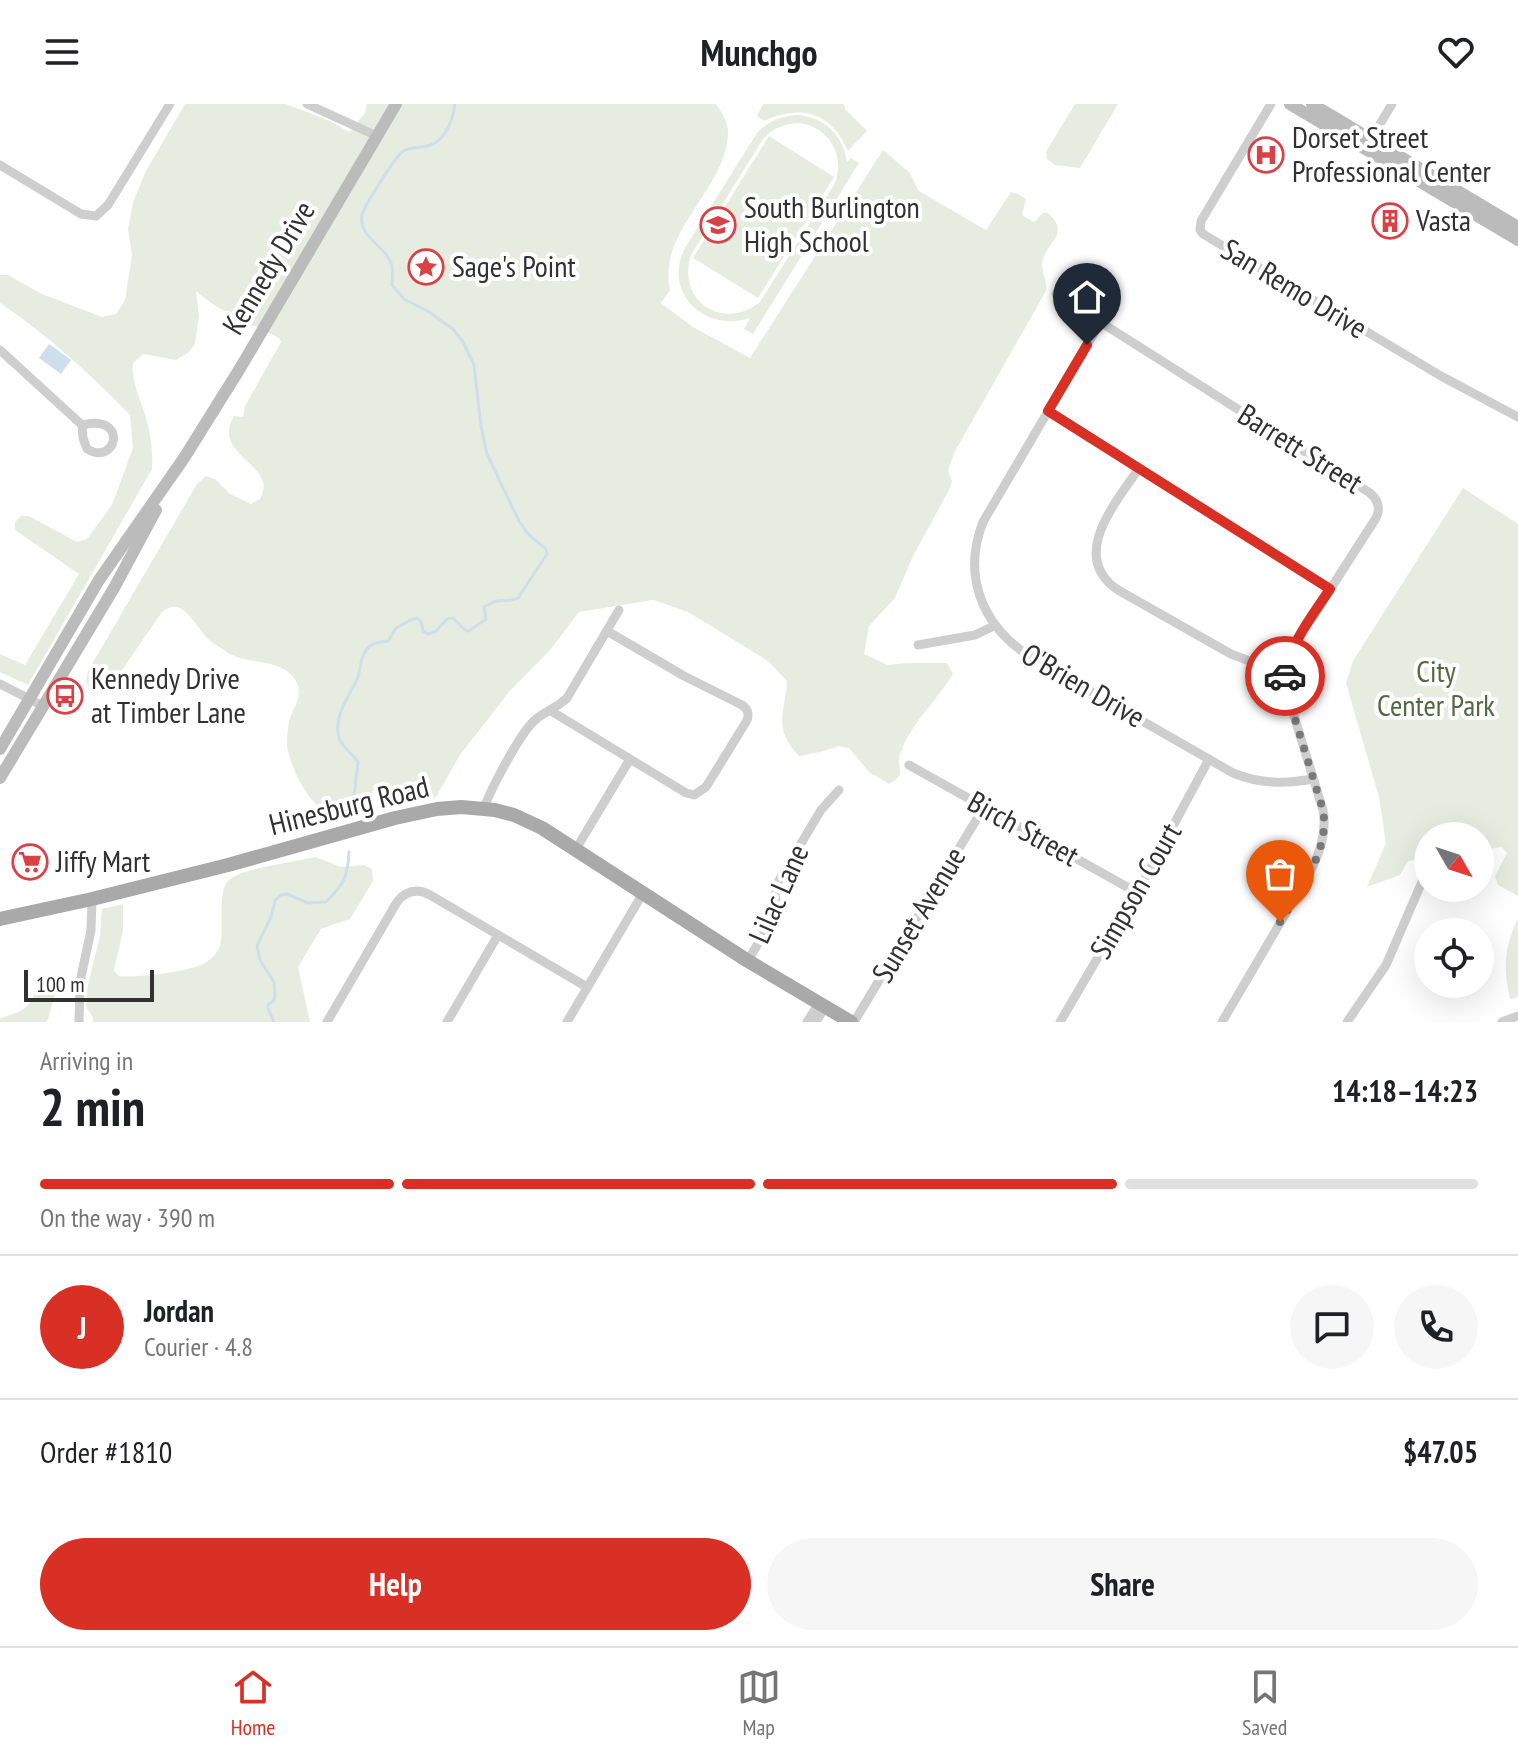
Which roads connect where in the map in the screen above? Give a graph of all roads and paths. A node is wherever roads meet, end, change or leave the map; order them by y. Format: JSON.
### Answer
{"nodes":[{"id":1,"x":170,"y":104,"type":"edge"},
{"id":2,"x":307,"y":104,"type":"edge"},
{"id":3,"x":396,"y":104,"type":"edge"},
{"id":4,"x":1271,"y":104,"type":"edge"},
{"id":5,"x":1290,"y":104,"type":"edge"},
{"id":6,"x":1312,"y":104,"type":"edge"},
{"id":7,"x":1392,"y":104,"type":"edge"},
{"id":8,"x":377,"y":136,"type":"junction"},
{"id":9,"x":1371,"y":139,"type":"junction"},
{"id":10,"x":0,"y":165,"type":"edge"},
{"id":11,"x":1518,"y":227,"type":"edge"},
{"id":12,"x":1518,"y":240,"type":"edge"},
{"id":13,"x":1056,"y":294,"type":"dead end"},
{"id":14,"x":1100,"y":323,"type":"junction"},
{"id":15,"x":0,"y":350,"type":"edge"},
{"id":16,"x":1048,"y":411,"type":"junction"},
{"id":17,"x":1518,"y":417,"type":"edge"},
{"id":18,"x":82,"y":425,"type":"dead end"},
{"id":19,"x":184,"y":458,"type":"junction"},
{"id":20,"x":1139,"y":468,"type":"junction"},
{"id":21,"x":1330,"y":589,"type":"junction"},
{"id":22,"x":619,"y":610,"type":"dead end"},
{"id":23,"x":994,"y":626,"type":"junction"},
{"id":24,"x":607,"y":631,"type":"junction"},
{"id":25,"x":918,"y":645,"type":"dead end"},
{"id":26,"x":1286,"y":670,"type":"junction"},
{"id":27,"x":0,"y":684,"type":"edge"},
{"id":28,"x":30,"y":699,"type":"junction"},
{"id":29,"x":43,"y":706,"type":"junction"},
{"id":30,"x":551,"y":711,"type":"junction"},
{"id":31,"x":0,"y":749,"type":"edge"},
{"id":32,"x":630,"y":759,"type":"junction"},
{"id":33,"x":1209,"y":759,"type":"junction"},
{"id":34,"x":909,"y":765,"type":"dead end"},
{"id":35,"x":0,"y":778,"type":"edge"},
{"id":36,"x":1313,"y":779,"type":"junction"},
{"id":37,"x":839,"y":790,"type":"dead end"},
{"id":38,"x":984,"y":807,"type":"junction"},
{"id":39,"x":484,"y":808,"type":"junction"},
{"id":40,"x":576,"y":849,"type":"junction"},
{"id":41,"x":1136,"y":892,"type":"junction"},
{"id":42,"x":643,"y":893,"type":"junction"},
{"id":43,"x":92,"y":899,"type":"junction"},
{"id":44,"x":1414,"y":900,"type":"edge"},
{"id":45,"x":0,"y":919,"type":"edge"},
{"id":46,"x":498,"y":935,"type":"junction"},
{"id":47,"x":748,"y":961,"type":"junction"},
{"id":48,"x":587,"y":987,"type":"junction"},
{"id":49,"x":822,"y":1005,"type":"junction"},
{"id":50,"x":1518,"y":1016,"type":"edge"},
{"id":51,"x":79,"y":1022,"type":"edge"},
{"id":52,"x":327,"y":1022,"type":"edge"},
{"id":53,"x":447,"y":1022,"type":"edge"},
{"id":54,"x":567,"y":1022,"type":"edge"},
{"id":55,"x":807,"y":1022,"type":"edge"},
{"id":56,"x":816,"y":1022,"type":"edge"},
{"id":57,"x":852,"y":1022,"type":"edge"},
{"id":58,"x":1060,"y":1022,"type":"edge"},
{"id":59,"x":1222,"y":1022,"type":"edge"},
{"id":60,"x":1347,"y":1022,"type":"edge"},
{"id":61,"x":1502,"y":1022,"type":"edge"}],
"edges":[{"from":1,"to":10,"type":"street"},
{"from":2,"to":8,"type":"street"},
{"from":3,"to":8,"type":"main road","name":"Kennedy Drive"},
{"from":4,"to":17,"type":"street","name":"San Remo Drive"},
{"from":5,"to":12,"type":"main road"},
{"from":6,"to":9,"type":"main road"},
{"from":7,"to":9,"type":"street"},
{"from":8,"to":19,"type":"main road","name":"Kennedy Drive"},
{"from":9,"to":11,"type":"main road"},
{"from":13,"to":14,"type":"street","name":"Barrett Street"},
{"from":14,"to":16,"type":"street","name":"O'Brien Drive"},
{"from":14,"to":21,"type":"street","name":"Barrett Street"},
{"from":15,"to":18,"type":"street"},
{"from":16,"to":20,"type":"street"},
{"from":16,"to":23,"type":"street","name":"O'Brien Drive"},
{"from":19,"to":28,"type":"main road","name":"Kennedy Drive"},
{"from":19,"to":29,"type":"main road","name":"Kennedy Drive"},
{"from":20,"to":21,"type":"street"},
{"from":20,"to":26,"type":"street"},
{"from":21,"to":26,"type":"street","name":"Barrett Street"},
{"from":22,"to":24,"type":"street"},
{"from":23,"to":25,"type":"street"},
{"from":23,"to":33,"type":"street","name":"O'Brien Drive"},
{"from":24,"to":30,"type":"street"},
{"from":24,"to":32,"type":"street"},
{"from":26,"to":36,"type":"street"},
{"from":27,"to":28,"type":"street"},
{"from":28,"to":29,"type":"street"},
{"from":28,"to":31,"type":"main road","name":"Kennedy Drive"},
{"from":29,"to":35,"type":"main road","name":"Kennedy Drive"},
{"from":30,"to":32,"type":"street"},
{"from":30,"to":39,"type":"street"},
{"from":32,"to":40,"type":"street"},
{"from":33,"to":36,"type":"street","name":"O'Brien Drive"},
{"from":33,"to":41,"type":"street","name":"Simpson Court"},
{"from":34,"to":38,"type":"street","name":"Birch Street"},
{"from":36,"to":59,"type":"street"},
{"from":37,"to":47,"type":"street","name":"Lilac Lane"},
{"from":38,"to":41,"type":"street","name":"Birch Street"},
{"from":38,"to":57,"type":"street","name":"Sunset Avenue"},
{"from":39,"to":40,"type":"main road","name":"Hinesburg Road"},
{"from":39,"to":43,"type":"main road","name":"Hinesburg Road"},
{"from":40,"to":42,"type":"main road","name":"Hinesburg Road"},
{"from":41,"to":58,"type":"street","name":"Simpson Court"},
{"from":42,"to":47,"type":"main road","name":"Hinesburg Road"},
{"from":42,"to":48,"type":"street"},
{"from":43,"to":45,"type":"main road","name":"Hinesburg Road"},
{"from":43,"to":51,"type":"street"},
{"from":44,"to":60,"type":"street"},
{"from":46,"to":48,"type":"street"},
{"from":46,"to":52,"type":"street"},
{"from":46,"to":53,"type":"street"},
{"from":47,"to":49,"type":"main road","name":"Hinesburg Road"},
{"from":48,"to":54,"type":"street"},
{"from":49,"to":55,"type":"street"},
{"from":49,"to":56,"type":"street"},
{"from":49,"to":57,"type":"main road","name":"Hinesburg Road"},
{"from":50,"to":61,"type":"street"}]}
